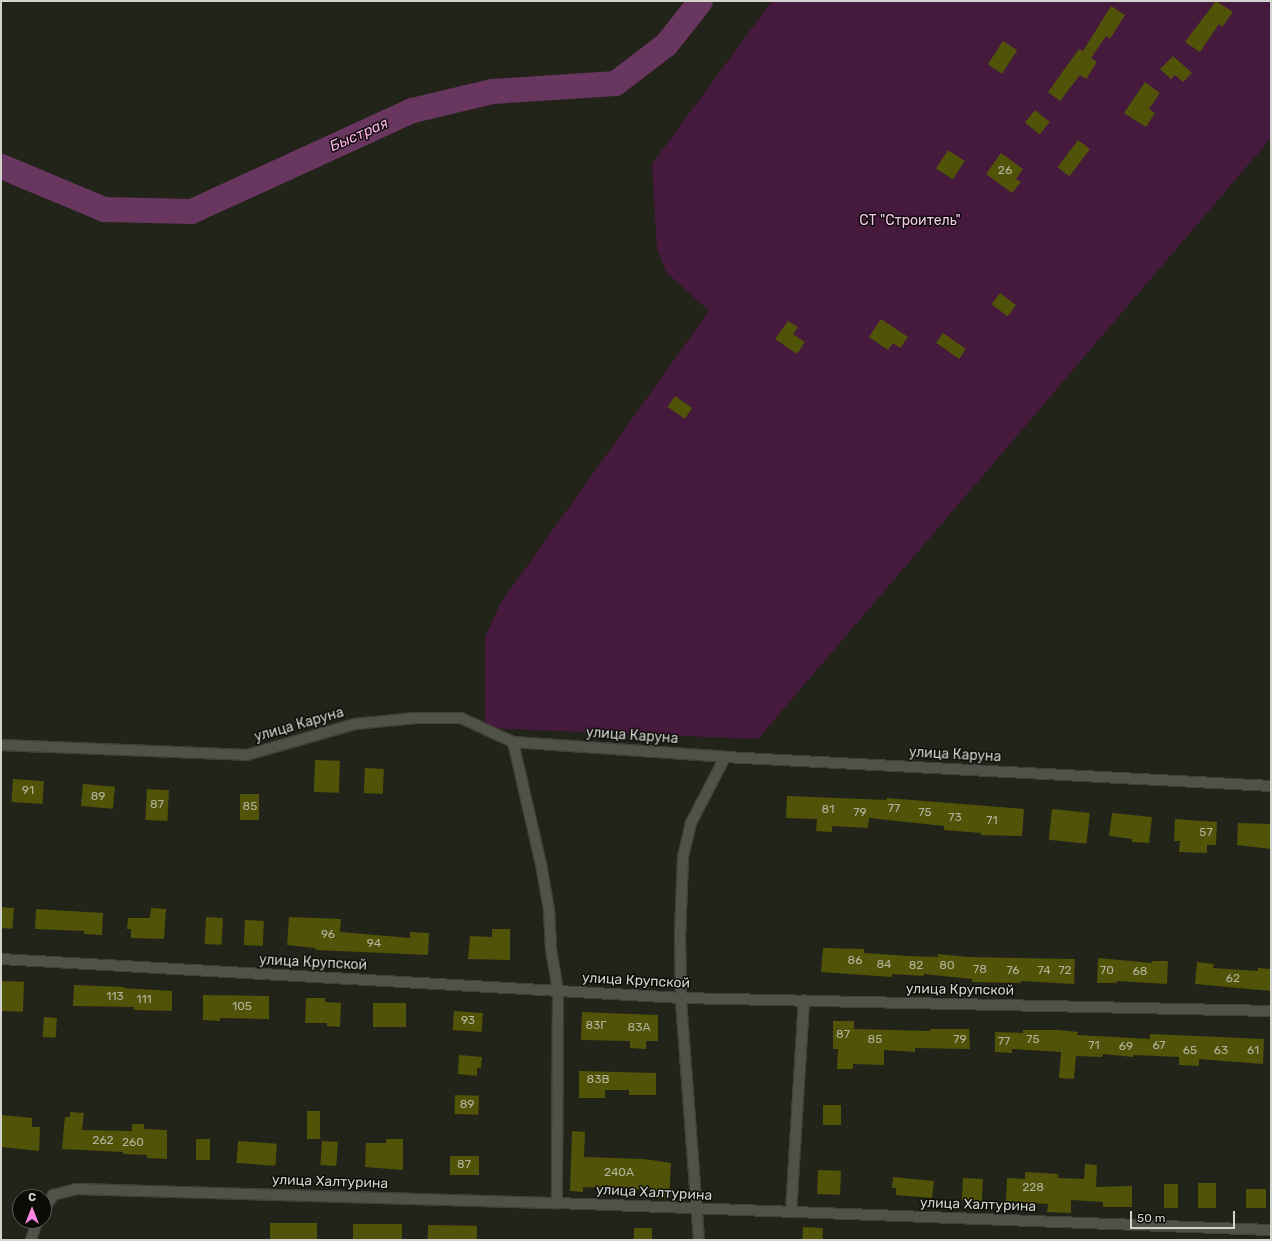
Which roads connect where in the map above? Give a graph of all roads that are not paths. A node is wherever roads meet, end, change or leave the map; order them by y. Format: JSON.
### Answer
{"nodes":[{"id":1,"x":513,"y":742,"type":"junction"},
{"id":2,"x":1,"y":745,"type":"edge"},
{"id":3,"x":725,"y":757,"type":"junction"},
{"id":4,"x":1271,"y":786,"type":"edge"},
{"id":5,"x":1,"y":959,"type":"edge"},
{"id":6,"x":558,"y":991,"type":"junction"},
{"id":7,"x":681,"y":998,"type":"junction"},
{"id":8,"x":804,"y":1000,"type":"junction"},
{"id":9,"x":1271,"y":1011,"type":"edge"},
{"id":10,"x":52,"y":1197,"type":"edge"},
{"id":11,"x":557,"y":1203,"type":"junction"},
{"id":12,"x":696,"y":1209,"type":"junction"},
{"id":13,"x":791,"y":1212,"type":"junction"},
{"id":14,"x":34,"y":1229,"type":"edge"},
{"id":15,"x":1271,"y":1230,"type":"edge"},
{"id":16,"x":31,"y":1240,"type":"edge"},
{"id":17,"x":699,"y":1240,"type":"edge"}],
"edges":[{"from":1,"to":2,"type":"street","name":"улица Каруна"},
{"from":1,"to":3,"type":"street","name":"улица Каруна"},
{"from":1,"to":6,"type":"street"},
{"from":3,"to":4,"type":"street","name":"улица Каруна"},
{"from":3,"to":7,"type":"street"},
{"from":5,"to":6,"type":"street","name":"улица Крупской"},
{"from":6,"to":7,"type":"street","name":"улица Крупской"},
{"from":6,"to":11,"type":"street"},
{"from":7,"to":8,"type":"street","name":"улица Крупской"},
{"from":7,"to":12,"type":"street"},
{"from":8,"to":9,"type":"street","name":"улица Крупской"},
{"from":8,"to":13,"type":"street"},
{"from":10,"to":11,"type":"street","name":"улица Халтурина"},
{"from":11,"to":12,"type":"street","name":"улица Халтурина"},
{"from":12,"to":13,"type":"street","name":"улица Халтурина"},
{"from":12,"to":17,"type":"street"},
{"from":13,"to":15,"type":"street","name":"улица Халтурина"},
{"from":14,"to":16,"type":"street"}]}
